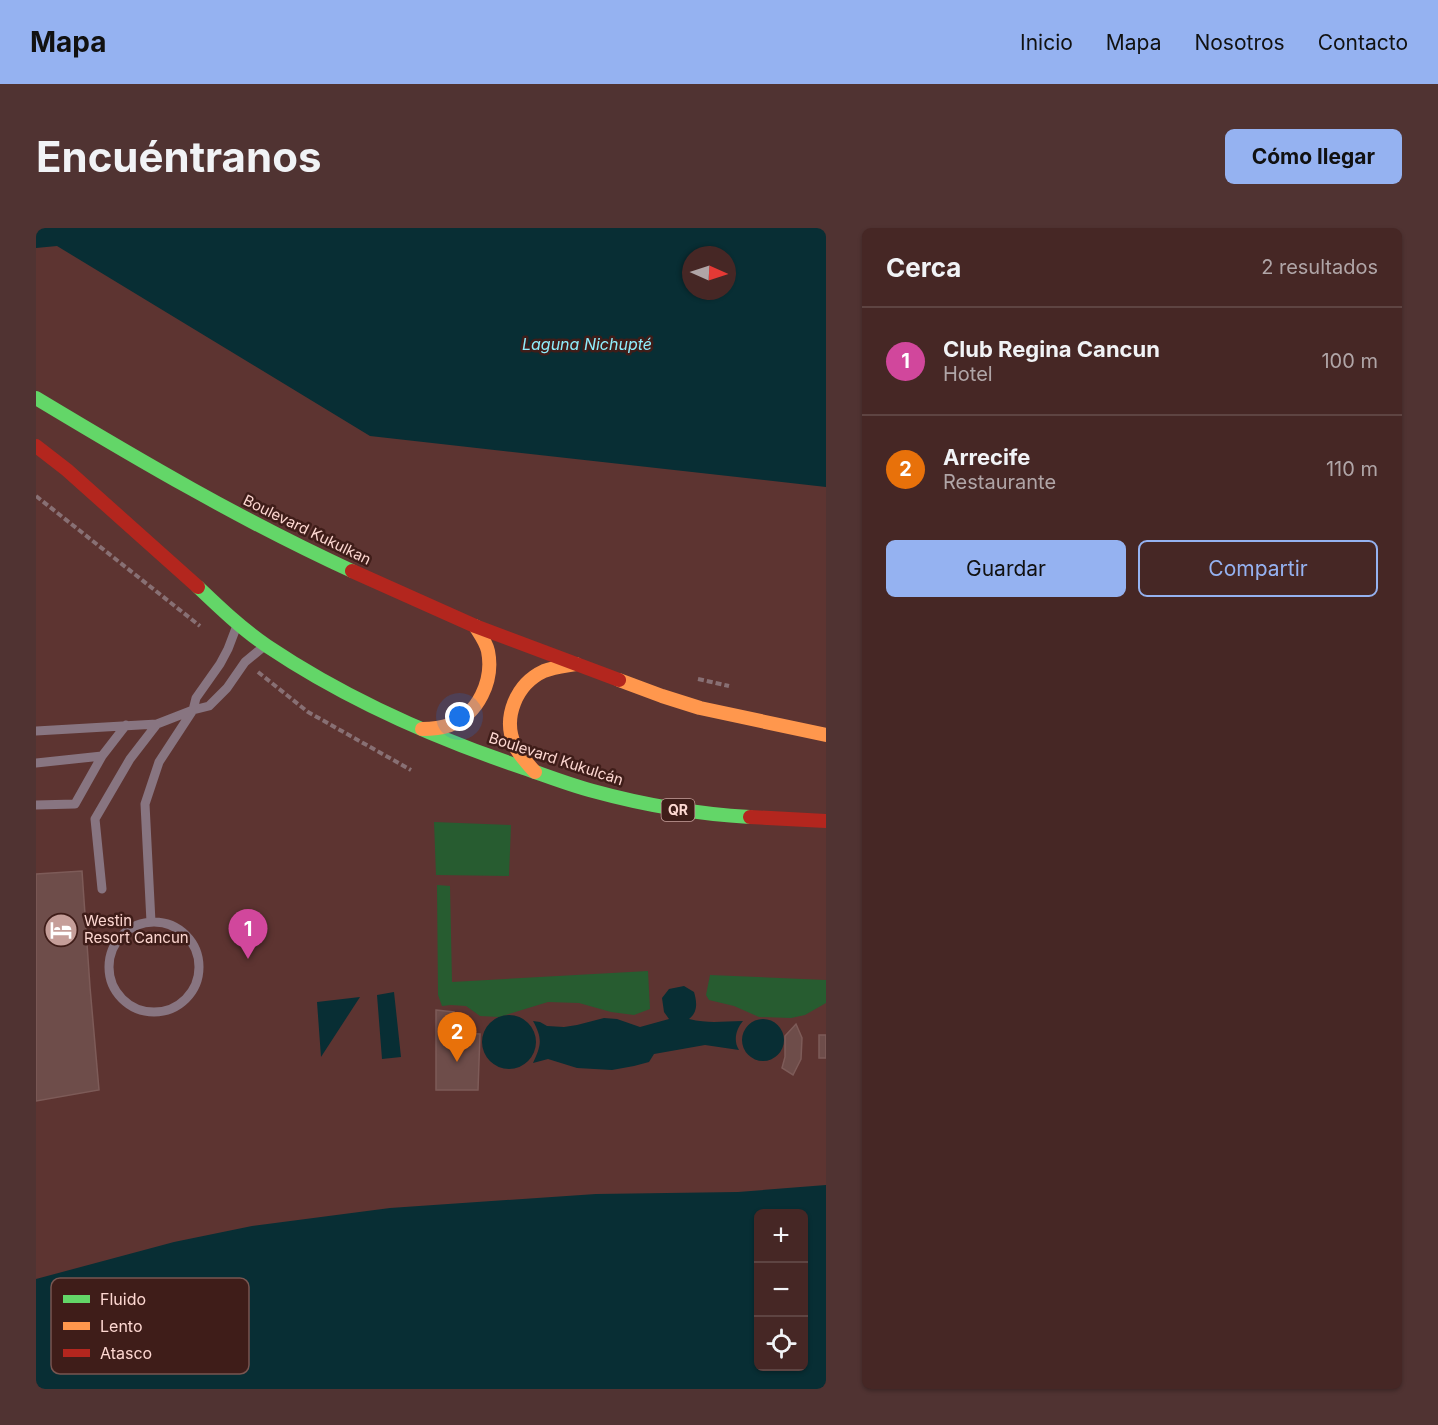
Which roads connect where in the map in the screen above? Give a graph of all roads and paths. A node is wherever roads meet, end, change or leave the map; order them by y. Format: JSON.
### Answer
{"nodes":[{"id":1,"x":36,"y":398,"type":"edge"},
{"id":2,"x":36,"y":446,"type":"edge"},
{"id":3,"x":237,"y":623,"type":"junction"},
{"id":4,"x":475,"y":626,"type":"junction"},
{"id":5,"x":266,"y":645,"type":"junction"},
{"id":6,"x":576,"y":664,"type":"junction"},
{"id":7,"x":193,"y":710,"type":"junction"},
{"id":8,"x":158,"y":724,"type":"junction"},
{"id":9,"x":126,"y":725,"type":"junction"},
{"id":10,"x":422,"y":729,"type":"junction"},
{"id":11,"x":36,"y":731,"type":"edge"},
{"id":12,"x":826,"y":735,"type":"edge"},
{"id":13,"x":102,"y":756,"type":"junction"},
{"id":14,"x":36,"y":763,"type":"edge"},
{"id":15,"x":535,"y":772,"type":"junction"},
{"id":16,"x":36,"y":805,"type":"edge"},
{"id":17,"x":826,"y":821,"type":"edge"},
{"id":18,"x":102,"y":889,"type":"dead end"},
{"id":19,"x":151,"y":921,"type":"junction"}],
"edges":[{"from":1,"to":4,"type":"main road","name":"Boulevard Kukulkan"},
{"from":2,"to":3,"type":"main road"},
{"from":3,"to":5,"type":"main road"},
{"from":3,"to":7,"type":"lane"},
{"from":4,"to":6,"type":"main road","name":"Boulevard Kukulkan"},
{"from":4,"to":10,"type":"main road"},
{"from":5,"to":7,"type":"lane"},
{"from":5,"to":10,"type":"main road"},
{"from":6,"to":12,"type":"main road"},
{"from":6,"to":15,"type":"main road"},
{"from":7,"to":8,"type":"lane"},
{"from":7,"to":19,"type":"lane"},
{"from":8,"to":9,"type":"lane"},
{"from":8,"to":18,"type":"lane"},
{"from":9,"to":11,"type":"lane"},
{"from":9,"to":13,"type":"lane"},
{"from":10,"to":15,"type":"main road","name":"Boulevard Kukulcán","number":"QR"},
{"from":13,"to":14,"type":"lane"},
{"from":13,"to":16,"type":"lane"},
{"from":15,"to":17,"type":"main road","name":"Boulevard Kukulcán","number":"QR"},
{"from":19,"to":19,"type":"lane"}]}
